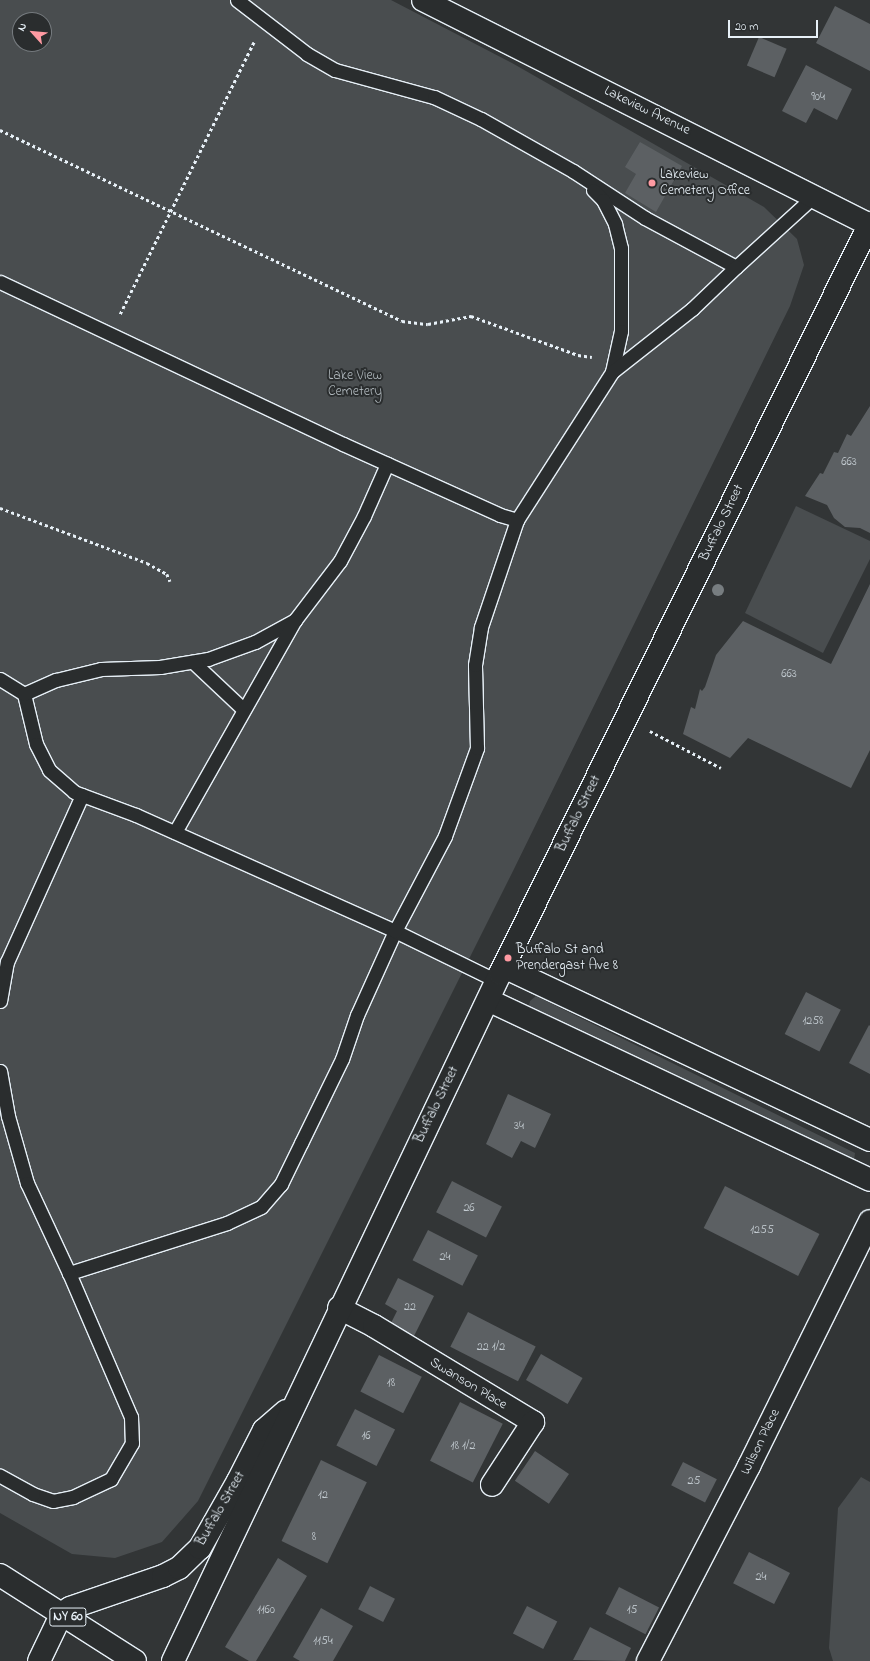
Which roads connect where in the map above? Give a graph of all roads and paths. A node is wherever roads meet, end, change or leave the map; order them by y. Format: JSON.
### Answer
{"nodes":[{"id":1,"x":237,"y":0,"type":"edge"},
{"id":2,"x":423,"y":0,"type":"edge"},
{"id":3,"x":264,"y":22,"type":"junction"},
{"id":4,"x":0,"y":130,"type":"edge"},
{"id":5,"x":573,"y":172,"type":"junction"},
{"id":6,"x":814,"y":195,"type":"junction"},
{"id":7,"x":171,"y":210,"type":"junction"},
{"id":8,"x":870,"y":224,"type":"edge"},
{"id":9,"x":736,"y":267,"type":"junction"},
{"id":10,"x":0,"y":282,"type":"edge"},
{"id":11,"x":110,"y":334,"type":"junction"},
{"id":12,"x":614,"y":366,"type":"junction"},
{"id":13,"x":387,"y":464,"type":"junction"},
{"id":14,"x":0,"y":508,"type":"edge"},
{"id":15,"x":517,"y":520,"type":"junction"},
{"id":16,"x":170,"y":581,"type":"dead end"},
{"id":17,"x":295,"y":620,"type":"junction"},
{"id":18,"x":193,"y":662,"type":"junction"},
{"id":19,"x":0,"y":679,"type":"edge"},
{"id":20,"x":24,"y":694,"type":"junction"},
{"id":21,"x":243,"y":709,"type":"junction"},
{"id":22,"x":650,"y":731,"type":"dead end"},
{"id":23,"x":721,"y":768,"type":"dead end"},
{"id":24,"x":82,"y":795,"type":"junction"},
{"id":25,"x":175,"y":832,"type":"junction"},
{"id":26,"x":395,"y":931,"type":"junction"},
{"id":27,"x":496,"y":983,"type":"junction"},
{"id":28,"x":0,"y":1002,"type":"edge"},
{"id":29,"x":0,"y":1070,"type":"edge"},
{"id":30,"x":870,"y":1140,"type":"edge"},
{"id":31,"x":870,"y":1180,"type":"edge"},
{"id":32,"x":870,"y":1221,"type":"edge"},
{"id":33,"x":69,"y":1273,"type":"junction"},
{"id":34,"x":339,"y":1308,"type":"junction"},
{"id":35,"x":292,"y":1407,"type":"junction"},
{"id":36,"x":0,"y":1476,"type":"edge"},
{"id":37,"x":492,"y":1485,"type":"dead end"},
{"id":38,"x":0,"y":1576,"type":"edge"},
{"id":39,"x":62,"y":1613,"type":"junction"},
{"id":40,"x":39,"y":1661,"type":"edge"},
{"id":41,"x":135,"y":1661,"type":"edge"},
{"id":42,"x":172,"y":1661,"type":"edge"},
{"id":43,"x":648,"y":1661,"type":"edge"}],
"edges":[{"from":1,"to":3,"type":"lane"},
{"from":2,"to":6,"type":"main road","name":"Lakeview Avenue"},
{"from":3,"to":5,"type":"lane"},
{"from":3,"to":7,"type":"path"},
{"from":4,"to":7,"type":"path"},
{"from":5,"to":9,"type":"lane"},
{"from":5,"to":12,"type":"lane"},
{"from":6,"to":8,"type":"main road","name":"Lakeview Avenue"},
{"from":6,"to":9,"type":"lane"},
{"from":7,"to":11,"type":"path"},
{"from":7,"to":12,"type":"path"},
{"from":8,"to":27,"type":"main road","name":"Buffalo Street"},
{"from":9,"to":12,"type":"lane"},
{"from":10,"to":11,"type":"lane"},
{"from":11,"to":13,"type":"lane"},
{"from":12,"to":15,"type":"lane"},
{"from":13,"to":15,"type":"lane"},
{"from":13,"to":17,"type":"lane"},
{"from":14,"to":16,"type":"path"},
{"from":15,"to":26,"type":"lane"},
{"from":17,"to":18,"type":"lane"},
{"from":17,"to":21,"type":"lane"},
{"from":18,"to":20,"type":"lane"},
{"from":18,"to":21,"type":"lane"},
{"from":19,"to":20,"type":"lane"},
{"from":20,"to":24,"type":"lane"},
{"from":21,"to":25,"type":"lane"},
{"from":22,"to":23,"type":"path"},
{"from":24,"to":25,"type":"lane"},
{"from":24,"to":28,"type":"lane"},
{"from":25,"to":26,"type":"lane"},
{"from":26,"to":27,"type":"lane"},
{"from":26,"to":33,"type":"lane"},
{"from":27,"to":30,"type":"main road"},
{"from":27,"to":31,"type":"main road"},
{"from":27,"to":34,"type":"main road","name":"Buffalo Street"},
{"from":29,"to":33,"type":"lane"},
{"from":32,"to":43,"type":"main road","name":"Wilson Place"},
{"from":33,"to":36,"type":"lane"},
{"from":34,"to":35,"type":"main road","name":"Buffalo Street"},
{"from":34,"to":37,"type":"main road","name":"Swanson Place"},
{"from":35,"to":39,"type":"main road","name":"Buffalo Street"},
{"from":35,"to":42,"type":"main road","name":"Buffalo Street"},
{"from":38,"to":39,"type":"main road","number":"NY 60"},
{"from":39,"to":40,"type":"main road"},
{"from":39,"to":41,"type":"main road","number":"NY 60"}]}
